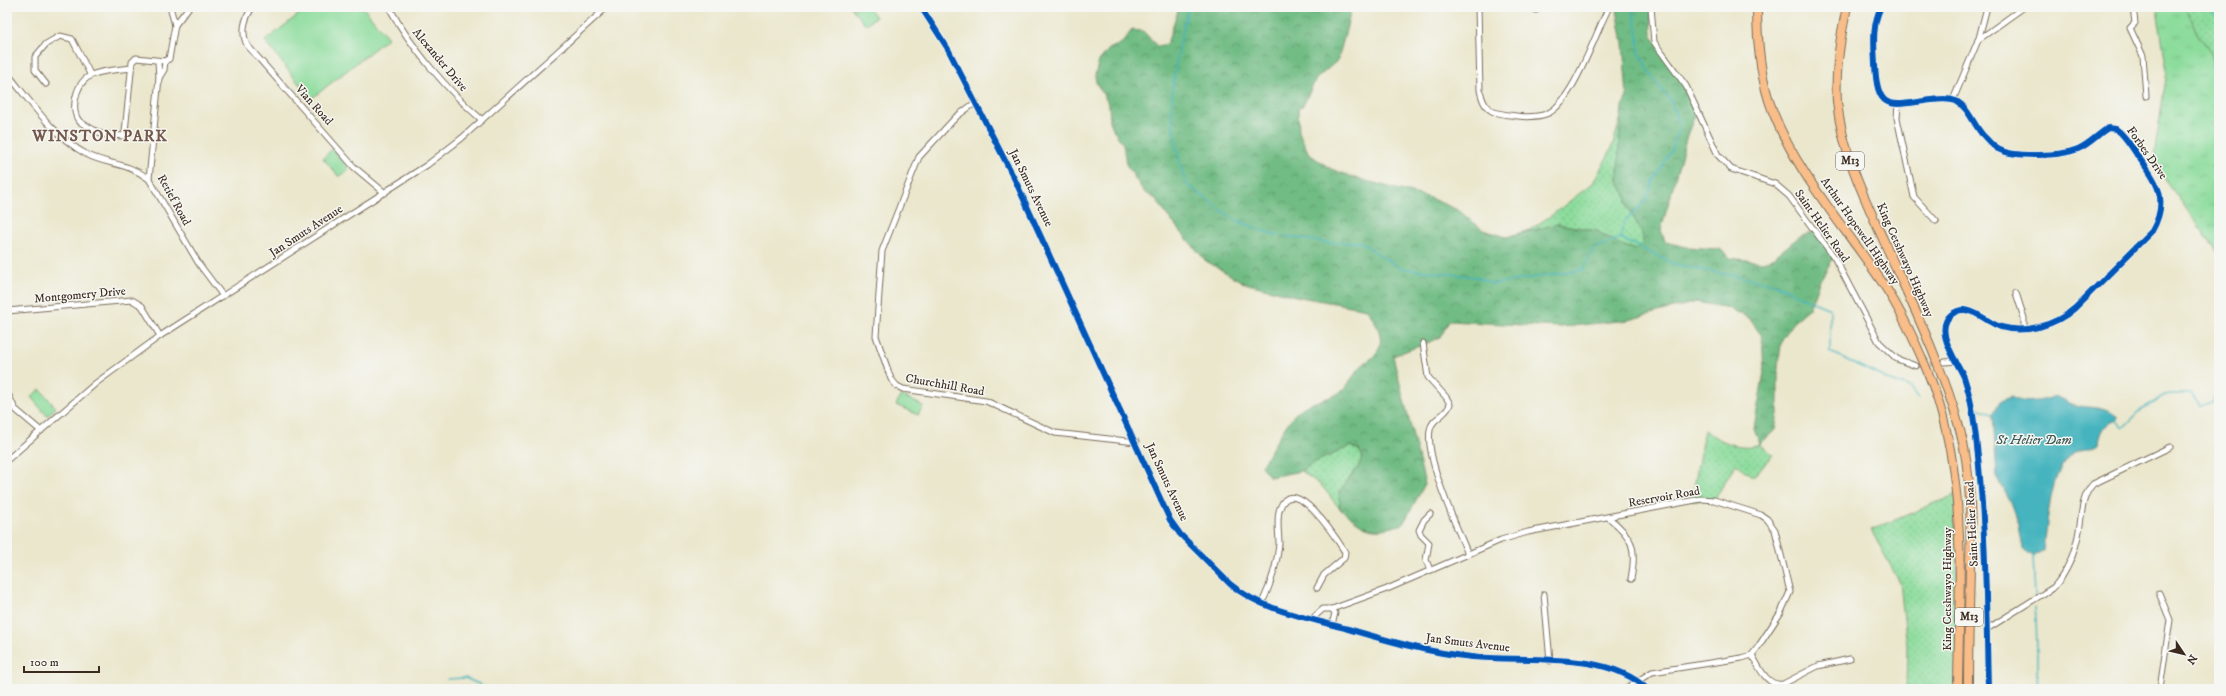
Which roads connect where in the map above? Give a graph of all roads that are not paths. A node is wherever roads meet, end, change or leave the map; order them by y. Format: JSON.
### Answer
{"nodes":[{"id":1,"x":170,"y":7,"type":"edge"},
{"id":2,"x":189,"y":7,"type":"edge"},
{"id":3,"x":252,"y":7,"type":"edge"},
{"id":4,"x":390,"y":7,"type":"edge"},
{"id":5,"x":607,"y":7,"type":"edge"},
{"id":6,"x":921,"y":7,"type":"edge"},
{"id":7,"x":1478,"y":7,"type":"edge"},
{"id":8,"x":1609,"y":7,"type":"edge"},
{"id":9,"x":1651,"y":7,"type":"edge"},
{"id":10,"x":1757,"y":7,"type":"edge"},
{"id":11,"x":1847,"y":7,"type":"edge"},
{"id":12,"x":1880,"y":7,"type":"edge"},
{"id":13,"x":1987,"y":7,"type":"edge"},
{"id":14,"x":2024,"y":7,"type":"edge"},
{"id":15,"x":2133,"y":7,"type":"edge"},
{"id":16,"x":174,"y":25,"type":"junction"},
{"id":17,"x":1977,"y":41,"type":"junction"},
{"id":18,"x":158,"y":61,"type":"junction"},
{"id":19,"x":165,"y":61,"type":"junction"},
{"id":20,"x":131,"y":68,"type":"junction"},
{"id":21,"x":7,"y":73,"type":"edge"},
{"id":22,"x":90,"y":74,"type":"junction"},
{"id":23,"x":159,"y":78,"type":"junction"},
{"id":24,"x":46,"y":84,"type":"dead end"},
{"id":25,"x":2146,"y":96,"type":"dead end"},
{"id":26,"x":1953,"y":100,"type":"junction"},
{"id":27,"x":976,"y":102,"type":"junction"},
{"id":28,"x":1898,"y":104,"type":"junction"},
{"id":29,"x":482,"y":120,"type":"junction"},
{"id":30,"x":149,"y":179,"type":"junction"},
{"id":31,"x":385,"y":192,"type":"junction"},
{"id":32,"x":1936,"y":222,"type":"dead end"},
{"id":33,"x":2016,"y":293,"type":"dead end"},
{"id":34,"x":223,"y":296,"type":"junction"},
{"id":35,"x":1897,"y":307,"type":"joint"},
{"id":36,"x":7,"y":311,"type":"edge"},
{"id":37,"x":2024,"y":328,"type":"junction"},
{"id":38,"x":160,"y":336,"type":"junction"},
{"id":39,"x":1423,"y":343,"type":"dead end"},
{"id":40,"x":1956,"y":361,"type":"junction"},
{"id":41,"x":1945,"y":362,"type":"tunnel mouth"},
{"id":42,"x":1916,"y":366,"type":"tunnel mouth"},
{"id":43,"x":8,"y":396,"type":"dead end"},
{"id":44,"x":41,"y":431,"type":"junction"},
{"id":45,"x":1136,"y":442,"type":"junction"},
{"id":46,"x":2170,"y":447,"type":"dead end"},
{"id":47,"x":7,"y":460,"type":"edge"},
{"id":48,"x":1430,"y":514,"type":"dead end"},
{"id":49,"x":1609,"y":518,"type":"junction"},
{"id":50,"x":1468,"y":554,"type":"junction"},
{"id":51,"x":1430,"y":570,"type":"junction"},
{"id":52,"x":1631,"y":579,"type":"dead end"},
{"id":53,"x":1317,"y":588,"type":"dead end"},
{"id":54,"x":2159,"y":593,"type":"dead end"},
{"id":55,"x":1544,"y":594,"type":"dead end"},
{"id":56,"x":1262,"y":603,"type":"junction"},
{"id":57,"x":1332,"y":610,"type":"junction"},
{"id":58,"x":1312,"y":619,"type":"junction"},
{"id":59,"x":1332,"y":625,"type":"junction"},
{"id":60,"x":1987,"y":629,"type":"junction"},
{"id":61,"x":1752,"y":655,"type":"junction"},
{"id":62,"x":1850,"y":659,"type":"dead end"},
{"id":63,"x":1550,"y":661,"type":"junction"},
{"id":64,"x":1639,"y":682,"type":"junction"},
{"id":65,"x":1625,"y":689,"type":"edge"},
{"id":66,"x":1647,"y":689,"type":"edge"},
{"id":67,"x":1958,"y":689,"type":"edge"},
{"id":68,"x":1968,"y":689,"type":"edge"},
{"id":69,"x":1988,"y":689,"type":"edge"},
{"id":70,"x":2160,"y":689,"type":"edge"}],
"edges":[{"from":1,"to":16,"type":"street"},
{"from":2,"to":16,"type":"street"},
{"from":3,"to":31,"type":"street","name":"Vian Road"},
{"from":4,"to":29,"type":"street","name":"Alexander Drive"},
{"from":5,"to":29,"type":"street","name":"Jan Smuts Avenue"},
{"from":6,"to":27,"type":"street","name":"Jan Smuts Avenue"},
{"from":7,"to":8,"type":"street"},
{"from":9,"to":42,"type":"street","name":"Saint Helier Road"},
{"from":10,"to":35,"type":"highway","name":"Arthur Hopewell Highway","number":"M13"},
{"from":11,"to":68,"type":"highway","name":"King Cetshwayo Highway","number":"M13"},
{"from":12,"to":28,"type":"street"},
{"from":13,"to":17,"type":"street"},
{"from":14,"to":17,"type":"street"},
{"from":15,"to":25,"type":"street"},
{"from":16,"to":19,"type":"street","name":"Retief Road"},
{"from":17,"to":26,"type":"street"},
{"from":18,"to":19,"type":"street"},
{"from":18,"to":20,"type":"street"},
{"from":18,"to":23,"type":"street","name":"Retief Road"},
{"from":19,"to":23,"type":"street","name":"Retief Road"},
{"from":20,"to":22,"type":"street"},
{"from":20,"to":22,"type":"street"},
{"from":21,"to":30,"type":"street"},
{"from":22,"to":24,"type":"street"},
{"from":23,"to":30,"type":"street","name":"Retief Road"},
{"from":26,"to":28,"type":"street"},
{"from":26,"to":37,"type":"street","name":"Forbes Drive"},
{"from":27,"to":45,"type":"street","name":"Jan Smuts Avenue"},
{"from":27,"to":45,"type":"street","name":"Churchhill Road"},
{"from":28,"to":32,"type":"street"},
{"from":29,"to":31,"type":"street","name":"Jan Smuts Avenue"},
{"from":30,"to":34,"type":"street","name":"Retief Road"},
{"from":31,"to":34,"type":"street","name":"Jan Smuts Avenue"},
{"from":33,"to":37,"type":"street"},
{"from":34,"to":38,"type":"street","name":"Jan Smuts Avenue"},
{"from":35,"to":67,"type":"highway","name":"King Cetshwayo Highway","number":"M13"},
{"from":36,"to":38,"type":"street","name":"Montgomery Drive"},
{"from":37,"to":40,"type":"street","name":"Forbes Drive"},
{"from":38,"to":44,"type":"street","name":"Jan Smuts Avenue"},
{"from":39,"to":50,"type":"street"},
{"from":40,"to":41,"type":"street"},
{"from":40,"to":60,"type":"street","name":"Saint Helier Road"},
{"from":43,"to":44,"type":"street"},
{"from":44,"to":47,"type":"street","name":"Jan Smuts Avenue"},
{"from":45,"to":56,"type":"street","name":"Jan Smuts Avenue"},
{"from":46,"to":60,"type":"street"},
{"from":48,"to":51,"type":"street"},
{"from":49,"to":50,"type":"street","name":"Reservoir Road"},
{"from":49,"to":52,"type":"street"},
{"from":49,"to":61,"type":"street","name":"Reservoir Road"},
{"from":50,"to":51,"type":"street","name":"Reservoir Road"},
{"from":51,"to":57,"type":"street","name":"Reservoir Road"},
{"from":53,"to":56,"type":"street"},
{"from":54,"to":70,"type":"street"},
{"from":55,"to":63,"type":"street"},
{"from":56,"to":58,"type":"street","name":"Jan Smuts Avenue"},
{"from":57,"to":58,"type":"street","name":"Reservoir Road"},
{"from":57,"to":59,"type":"street"},
{"from":58,"to":59,"type":"street","name":"Jan Smuts Avenue"},
{"from":59,"to":63,"type":"street","name":"Jan Smuts Avenue"},
{"from":60,"to":69,"type":"street","name":"Saint Helier Road"},
{"from":61,"to":62,"type":"street"},
{"from":61,"to":64,"type":"street"},
{"from":63,"to":64,"type":"street","name":"Jan Smuts Avenue"},
{"from":64,"to":65,"type":"street"},
{"from":64,"to":66,"type":"street","name":"Jan Smuts Avenue"}]}
